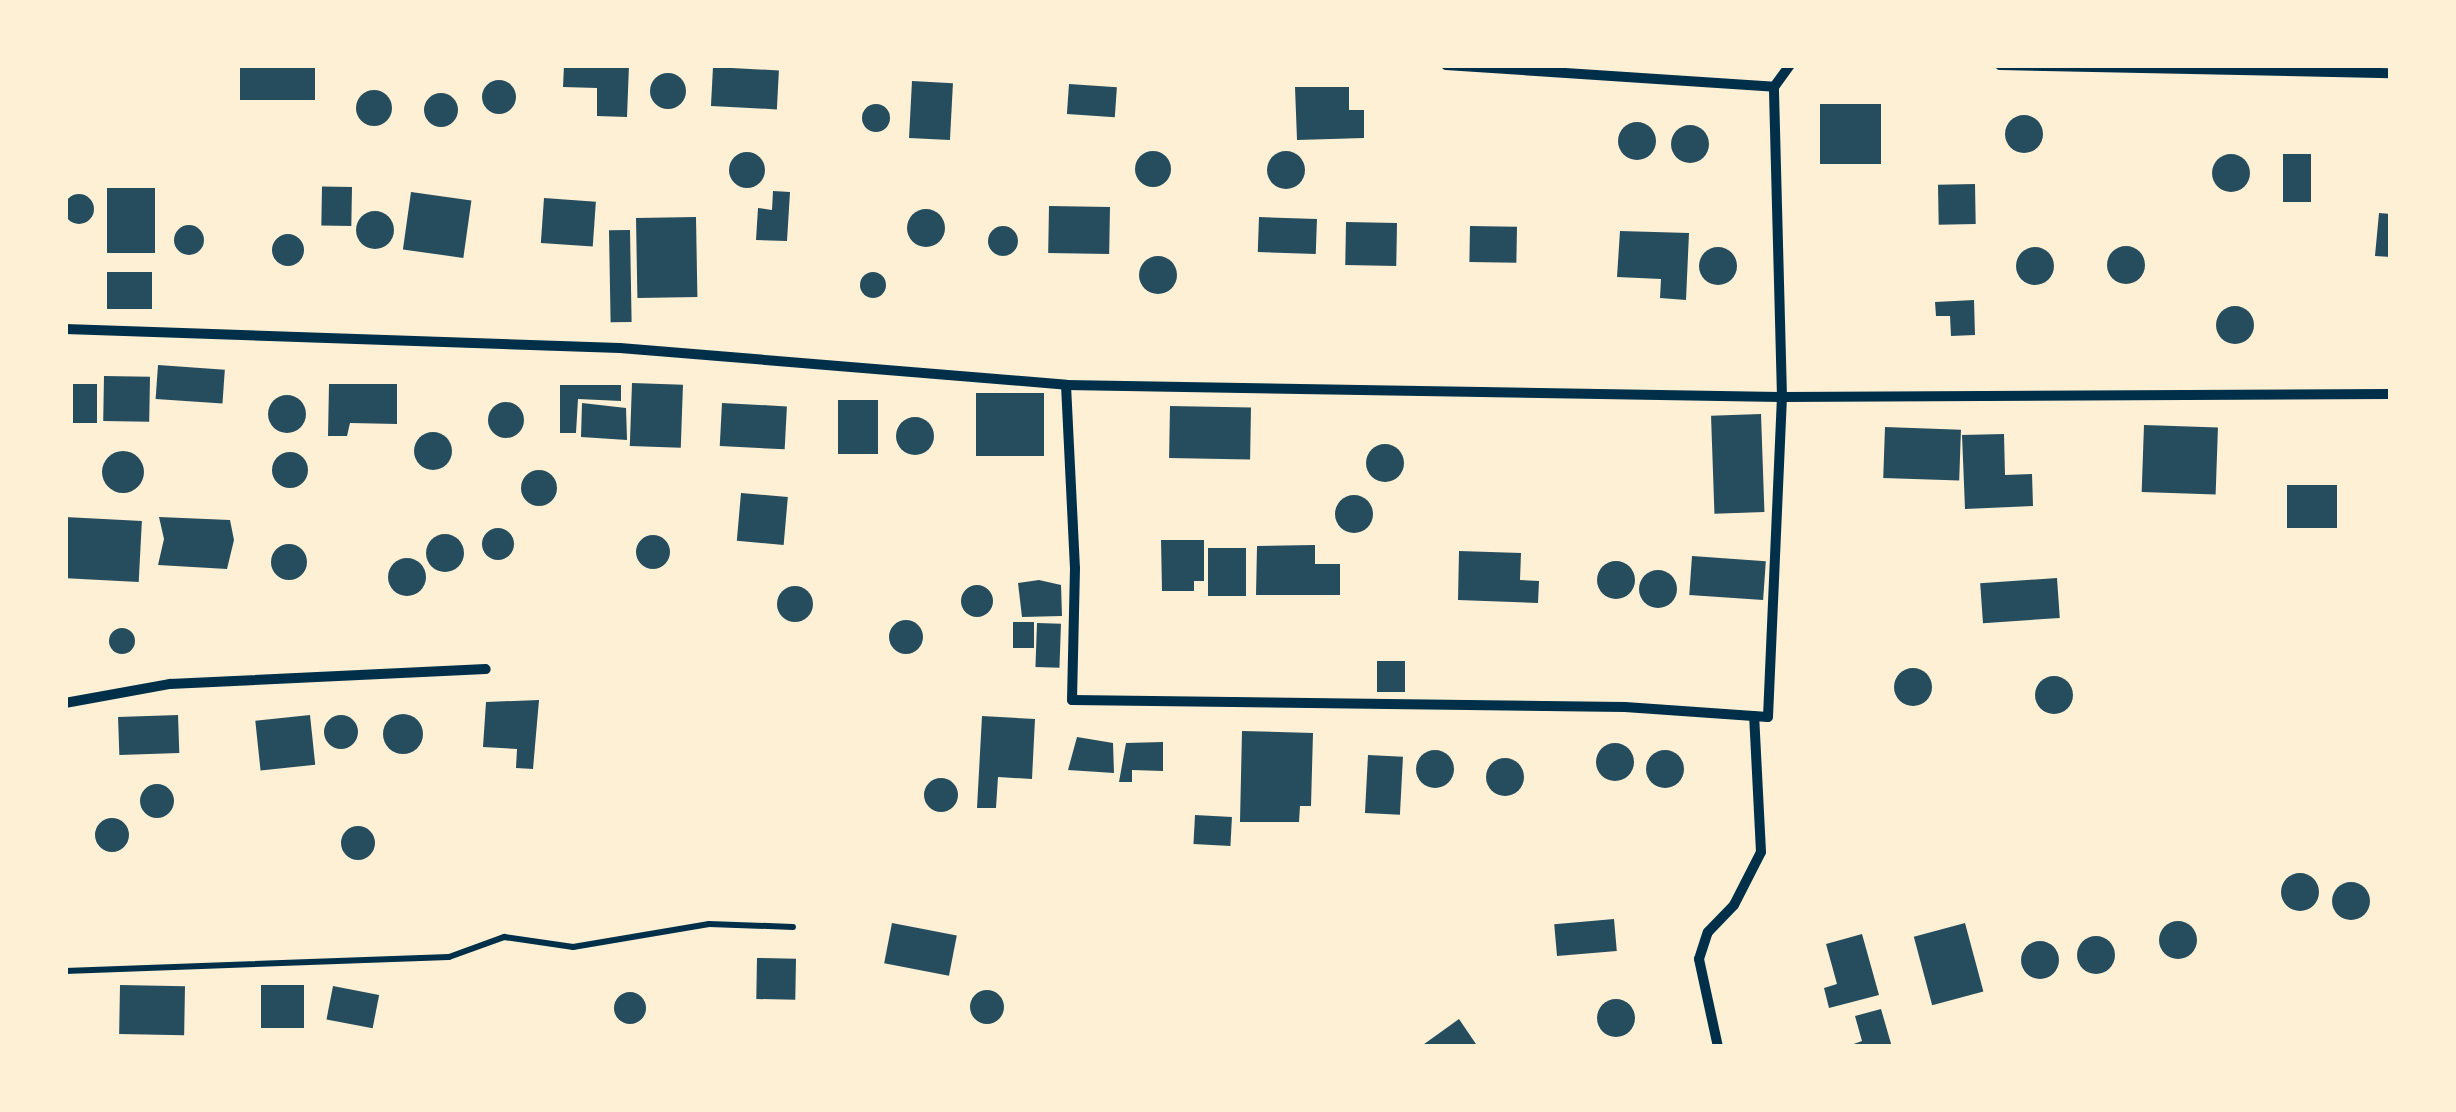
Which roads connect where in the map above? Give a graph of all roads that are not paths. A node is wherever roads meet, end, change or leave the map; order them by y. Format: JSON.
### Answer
{"nodes":[{"id":1,"x":1446,"y":65,"type":"edge"},
{"id":2,"x":1790,"y":65,"type":"edge"},
{"id":3,"x":2000,"y":65,"type":"edge"},
{"id":4,"x":2391,"y":74,"type":"edge"},
{"id":5,"x":1774,"y":88,"type":"junction"},
{"id":6,"x":65,"y":329,"type":"edge"},
{"id":7,"x":1066,"y":385,"type":"junction"},
{"id":8,"x":2391,"y":394,"type":"edge"},
{"id":9,"x":1782,"y":397,"type":"junction"},
{"id":10,"x":486,"y":669,"type":"dead end"},
{"id":11,"x":65,"y":702,"type":"edge"},
{"id":12,"x":1754,"y":716,"type":"junction"},
{"id":13,"x":1718,"y":1047,"type":"edge"}],
"edges":[{"from":1,"to":5,"type":"street"},
{"from":2,"to":5,"type":"street"},
{"from":3,"to":4,"type":"street"},
{"from":5,"to":9,"type":"street"},
{"from":6,"to":7,"type":"street"},
{"from":7,"to":9,"type":"street"},
{"from":7,"to":12,"type":"street"},
{"from":8,"to":9,"type":"street"},
{"from":9,"to":12,"type":"street"},
{"from":10,"to":11,"type":"street"},
{"from":12,"to":13,"type":"street"}]}
